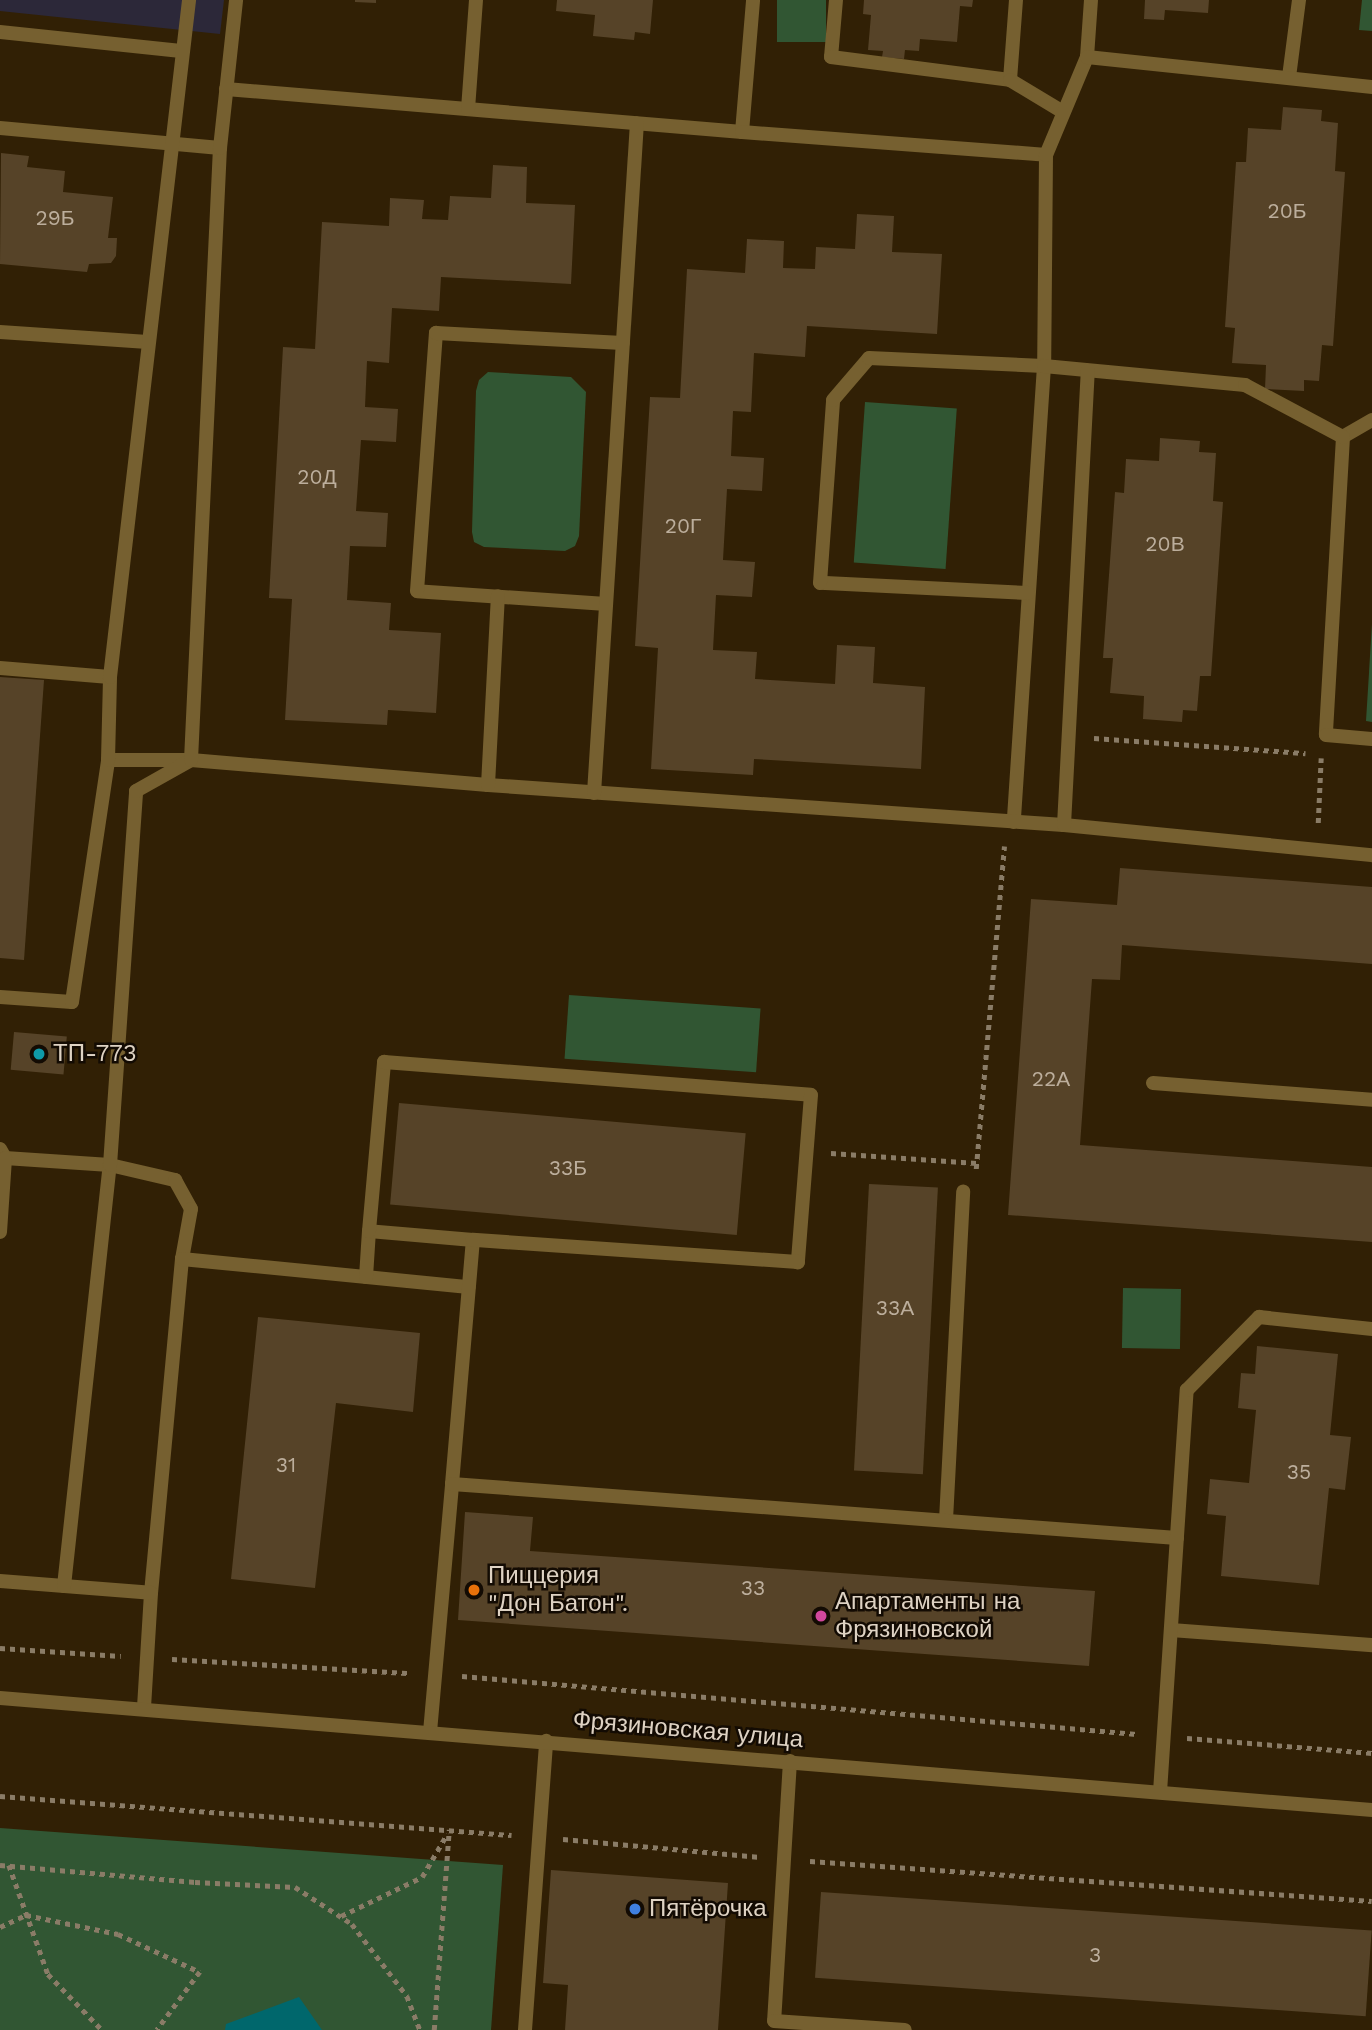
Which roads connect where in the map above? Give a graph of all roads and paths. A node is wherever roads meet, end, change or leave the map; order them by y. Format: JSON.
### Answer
{"nodes":[{"id":1,"x":189,"y":0,"type":"edge"},
{"id":2,"x":236,"y":0,"type":"edge"},
{"id":3,"x":477,"y":0,"type":"edge"},
{"id":4,"x":753,"y":0,"type":"edge"},
{"id":5,"x":836,"y":0,"type":"edge"},
{"id":6,"x":1016,"y":0,"type":"edge"},
{"id":7,"x":1091,"y":0,"type":"edge"},
{"id":8,"x":1299,"y":0,"type":"edge"},
{"id":9,"x":0,"y":32,"type":"edge"},
{"id":10,"x":181,"y":51,"type":"junction"},
{"id":11,"x":1087,"y":57,"type":"junction"},
{"id":12,"x":1289,"y":77,"type":"junction"},
{"id":13,"x":1010,"y":80,"type":"junction"},
{"id":14,"x":1372,"y":87,"type":"edge"},
{"id":15,"x":226,"y":89,"type":"junction"},
{"id":16,"x":468,"y":109,"type":"junction"},
{"id":17,"x":1063,"y":111,"type":"junction"},
{"id":18,"x":637,"y":123,"type":"junction"},
{"id":19,"x":0,"y":128,"type":"edge"},
{"id":20,"x":742,"y":132,"type":"junction"},
{"id":21,"x":170,"y":144,"type":"junction"},
{"id":22,"x":220,"y":148,"type":"junction"},
{"id":23,"x":1046,"y":155,"type":"junction"},
{"id":24,"x":0,"y":332,"type":"edge"},
{"id":25,"x":148,"y":342,"type":"junction"},
{"id":26,"x":623,"y":343,"type":"junction"},
{"id":27,"x":1044,"y":366,"type":"junction"},
{"id":28,"x":1088,"y":371,"type":"junction"},
{"id":29,"x":1372,"y":420,"type":"edge"},
{"id":30,"x":1343,"y":437,"type":"junction"},
{"id":31,"x":1028,"y":593,"type":"junction"},
{"id":32,"x":498,"y":596,"type":"junction"},
{"id":33,"x":606,"y":604,"type":"junction"},
{"id":34,"x":0,"y":668,"type":"edge"},
{"id":35,"x":110,"y":677,"type":"junction"},
{"id":36,"x":1069,"y":736,"type":"junction"},
{"id":37,"x":1372,"y":739,"type":"edge"},
{"id":38,"x":1308,"y":754,"type":"dead end"},
{"id":39,"x":1321,"y":755,"type":"dead end"},
{"id":40,"x":108,"y":760,"type":"junction"},
{"id":41,"x":191,"y":760,"type":"junction"},
{"id":42,"x":488,"y":785,"type":"junction"},
{"id":43,"x":594,"y":793,"type":"junction"},
{"id":44,"x":1010,"y":821,"type":"junction"},
{"id":45,"x":1064,"y":825,"type":"junction"},
{"id":46,"x":1317,"y":849,"type":"junction"},
{"id":47,"x":1372,"y":855,"type":"edge"},
{"id":48,"x":0,"y":997,"type":"edge"},
{"id":49,"x":1153,"y":1083,"type":"dead end"},
{"id":50,"x":1372,"y":1100,"type":"edge"},
{"id":51,"x":807,"y":1151,"type":"junction"},
{"id":52,"x":3,"y":1153,"type":"edge"},
{"id":53,"x":977,"y":1163,"type":"junction"},
{"id":54,"x":110,"y":1165,"type":"junction"},
{"id":55,"x":963,"y":1191,"type":"joint"},
{"id":56,"x":369,"y":1231,"type":"junction"},
{"id":57,"x":0,"y":1232,"type":"edge"},
{"id":58,"x":473,"y":1240,"type":"junction"},
{"id":59,"x":182,"y":1259,"type":"junction"},
{"id":60,"x":366,"y":1277,"type":"junction"},
{"id":61,"x":469,"y":1286,"type":"junction"},
{"id":62,"x":1372,"y":1329,"type":"edge"},
{"id":63,"x":452,"y":1484,"type":"junction"},
{"id":64,"x":946,"y":1521,"type":"junction"},
{"id":65,"x":1177,"y":1538,"type":"junction"},
{"id":66,"x":0,"y":1581,"type":"edge"},
{"id":67,"x":64,"y":1586,"type":"junction"},
{"id":68,"x":151,"y":1593,"type":"junction"},
{"id":69,"x":1171,"y":1630,"type":"junction"},
{"id":70,"x":1372,"y":1645,"type":"edge"},
{"id":71,"x":0,"y":1648,"type":"edge"},
{"id":72,"x":147,"y":1657,"type":"junction"},
{"id":73,"x":435,"y":1675,"type":"junction"},
{"id":74,"x":0,"y":1698,"type":"edge"},
{"id":75,"x":144,"y":1708,"type":"junction"},
{"id":76,"x":430,"y":1732,"type":"junction"},
{"id":77,"x":1164,"y":1736,"type":"junction"},
{"id":78,"x":546,"y":1741,"type":"junction"},
{"id":79,"x":1372,"y":1754,"type":"edge"},
{"id":80,"x":790,"y":1761,"type":"junction"},
{"id":81,"x":1160,"y":1792,"type":"junction"},
{"id":82,"x":0,"y":1796,"type":"edge"},
{"id":83,"x":1372,"y":1810,"type":"edge"},
{"id":84,"x":449,"y":1830,"type":"junction"},
{"id":85,"x":539,"y":1837,"type":"junction"},
{"id":86,"x":784,"y":1860,"type":"junction"},
{"id":87,"x":0,"y":1865,"type":"edge"},
{"id":88,"x":9,"y":1865,"type":"junction"},
{"id":89,"x":1372,"y":1901,"type":"edge"},
{"id":90,"x":26,"y":1915,"type":"junction"},
{"id":91,"x":341,"y":1916,"type":"junction"},
{"id":92,"x":0,"y":1927,"type":"edge"},
{"id":93,"x":772,"y":2026,"type":"edge"},
{"id":94,"x":102,"y":2030,"type":"edge"},
{"id":95,"x":157,"y":2030,"type":"edge"},
{"id":96,"x":420,"y":2030,"type":"edge"},
{"id":97,"x":434,"y":2030,"type":"edge"},
{"id":98,"x":525,"y":2030,"type":"edge"},
{"id":99,"x":905,"y":2030,"type":"edge"}],
"edges":[{"from":1,"to":10,"type":"street"},
{"from":2,"to":15,"type":"street"},
{"from":3,"to":16,"type":"street"},
{"from":4,"to":20,"type":"street"},
{"from":5,"to":13,"type":"street"},
{"from":6,"to":13,"type":"street"},
{"from":7,"to":11,"type":"street"},
{"from":8,"to":12,"type":"street"},
{"from":9,"to":10,"type":"street"},
{"from":10,"to":21,"type":"street"},
{"from":11,"to":12,"type":"street"},
{"from":11,"to":17,"type":"street"},
{"from":12,"to":14,"type":"street"},
{"from":13,"to":17,"type":"street"},
{"from":15,"to":16,"type":"street"},
{"from":15,"to":22,"type":"street"},
{"from":16,"to":18,"type":"street"},
{"from":17,"to":23,"type":"street"},
{"from":18,"to":20,"type":"street"},
{"from":18,"to":26,"type":"street"},
{"from":19,"to":21,"type":"street"},
{"from":20,"to":23,"type":"street"},
{"from":21,"to":22,"type":"street"},
{"from":21,"to":25,"type":"street"},
{"from":22,"to":41,"type":"street"},
{"from":23,"to":27,"type":"street"},
{"from":24,"to":25,"type":"street"},
{"from":25,"to":35,"type":"street"},
{"from":26,"to":32,"type":"street"},
{"from":26,"to":33,"type":"street"},
{"from":27,"to":28,"type":"street"},
{"from":27,"to":31,"type":"street"},
{"from":27,"to":31,"type":"street"},
{"from":28,"to":30,"type":"street"},
{"from":28,"to":36,"type":"street"},
{"from":29,"to":30,"type":"street"},
{"from":30,"to":37,"type":"street"},
{"from":31,"to":44,"type":"street"},
{"from":32,"to":33,"type":"street"},
{"from":32,"to":42,"type":"street"},
{"from":33,"to":43,"type":"street"},
{"from":34,"to":35,"type":"street"},
{"from":35,"to":40,"type":"street"},
{"from":36,"to":38,"type":"path"},
{"from":36,"to":45,"type":"street"},
{"from":39,"to":46,"type":"path"},
{"from":40,"to":41,"type":"street"},
{"from":40,"to":48,"type":"street"},
{"from":41,"to":42,"type":"street"},
{"from":41,"to":54,"type":"street"},
{"from":42,"to":43,"type":"street"},
{"from":43,"to":44,"type":"street"},
{"from":44,"to":45,"type":"street"},
{"from":44,"to":53,"type":"path"},
{"from":45,"to":46,"type":"street"},
{"from":46,"to":47,"type":"street"},
{"from":49,"to":50,"type":"street"},
{"from":51,"to":53,"type":"path"},
{"from":51,"to":56,"type":"street"},
{"from":51,"to":58,"type":"street"},
{"from":52,"to":54,"type":"street"},
{"from":52,"to":57,"type":"street"},
{"from":53,"to":55,"type":"path"},
{"from":54,"to":59,"type":"street"},
{"from":54,"to":67,"type":"street"},
{"from":55,"to":64,"type":"street"},
{"from":56,"to":58,"type":"street"},
{"from":56,"to":60,"type":"street"},
{"from":58,"to":61,"type":"street"},
{"from":59,"to":60,"type":"street"},
{"from":59,"to":68,"type":"street"},
{"from":60,"to":61,"type":"street"},
{"from":61,"to":63,"type":"street"},
{"from":62,"to":65,"type":"street"},
{"from":63,"to":64,"type":"street"},
{"from":63,"to":73,"type":"street"},
{"from":64,"to":65,"type":"street"},
{"from":65,"to":69,"type":"street"},
{"from":66,"to":67,"type":"street"},
{"from":67,"to":68,"type":"street"},
{"from":68,"to":72,"type":"street"},
{"from":69,"to":70,"type":"street"},
{"from":69,"to":77,"type":"street"},
{"from":71,"to":72,"type":"path"},
{"from":72,"to":73,"type":"path"},
{"from":72,"to":75,"type":"street"},
{"from":73,"to":76,"type":"street"},
{"from":73,"to":77,"type":"path"},
{"from":74,"to":75,"type":"street","name":"Фрязиновская улица"},
{"from":75,"to":76,"type":"street","name":"Фрязиновская улица"},
{"from":76,"to":78,"type":"street","name":"Фрязиновская улица"},
{"from":77,"to":79,"type":"path"},
{"from":77,"to":81,"type":"street"},
{"from":78,"to":80,"type":"street","name":"Фрязиновская улица"},
{"from":78,"to":85,"type":"street"},
{"from":80,"to":81,"type":"street","name":"Фрязиновская улица"},
{"from":80,"to":86,"type":"street"},
{"from":81,"to":83,"type":"street","name":"Фрязиновская улица"},
{"from":82,"to":84,"type":"path"},
{"from":84,"to":85,"type":"path"},
{"from":84,"to":91,"type":"path"},
{"from":84,"to":97,"type":"path"},
{"from":85,"to":86,"type":"path"},
{"from":85,"to":98,"type":"street"},
{"from":86,"to":89,"type":"path"},
{"from":86,"to":93,"type":"street"},
{"from":87,"to":88,"type":"path"},
{"from":88,"to":90,"type":"path"},
{"from":88,"to":91,"type":"path"},
{"from":90,"to":92,"type":"path"},
{"from":90,"to":94,"type":"path"},
{"from":90,"to":95,"type":"path"},
{"from":91,"to":96,"type":"path"},
{"from":93,"to":99,"type":"street"}]}
